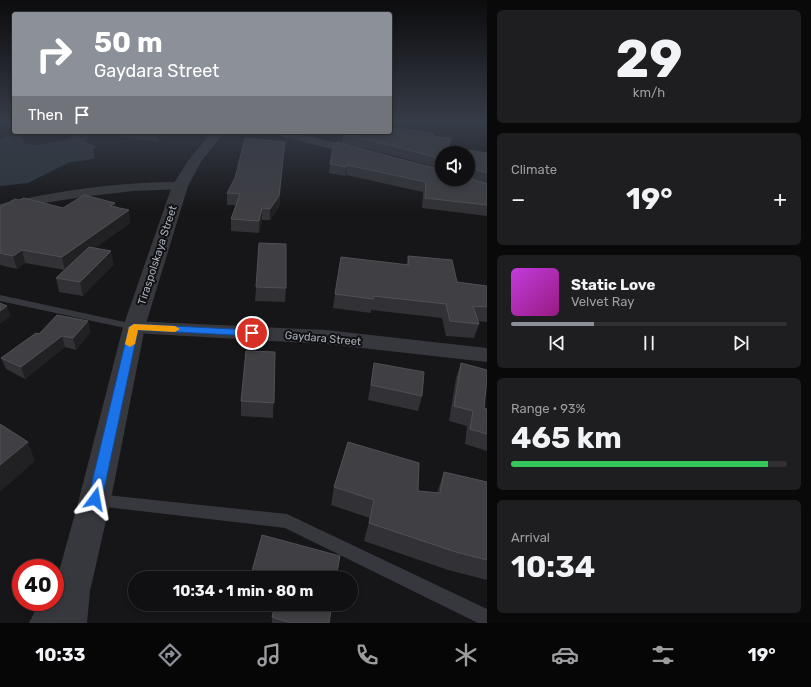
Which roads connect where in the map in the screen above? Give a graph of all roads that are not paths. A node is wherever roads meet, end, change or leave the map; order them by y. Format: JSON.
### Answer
{"nodes":[{"id":1,"x":201,"y":152,"type":"edge"},
{"id":2,"x":358,"y":152,"type":"edge"},
{"id":3,"x":370,"y":155,"type":"edge"},
{"id":4,"x":180,"y":186,"type":"junction"},
{"id":5,"x":0,"y":208,"type":"edge"},
{"id":6,"x":0,"y":298,"type":"edge"},
{"id":7,"x":134,"y":327,"type":"junction"},
{"id":8,"x":487,"y":355,"type":"edge"},
{"id":9,"x":95,"y":499,"type":"junction"},
{"id":10,"x":70,"y":607,"type":"edge"},
{"id":11,"x":487,"y":618,"type":"edge"},
{"id":12,"x":47,"y":623,"type":"edge"}],
"edges":[{"from":1,"to":4,"type":"street","name":"Tiraspolskaya Street"},
{"from":2,"to":3,"type":"street"},
{"from":4,"to":5,"type":"street"},
{"from":4,"to":7,"type":"street","name":"Tiraspolskaya Street"},
{"from":6,"to":7,"type":"lane"},
{"from":7,"to":8,"type":"street","name":"Gaydara Street"},
{"from":7,"to":9,"type":"street","name":"Tiraspolskaya Street"},
{"from":9,"to":10,"type":"street","name":"Tiraspolskaya Street"},
{"from":9,"to":11,"type":"lane"},
{"from":10,"to":12,"type":"street"}]}
